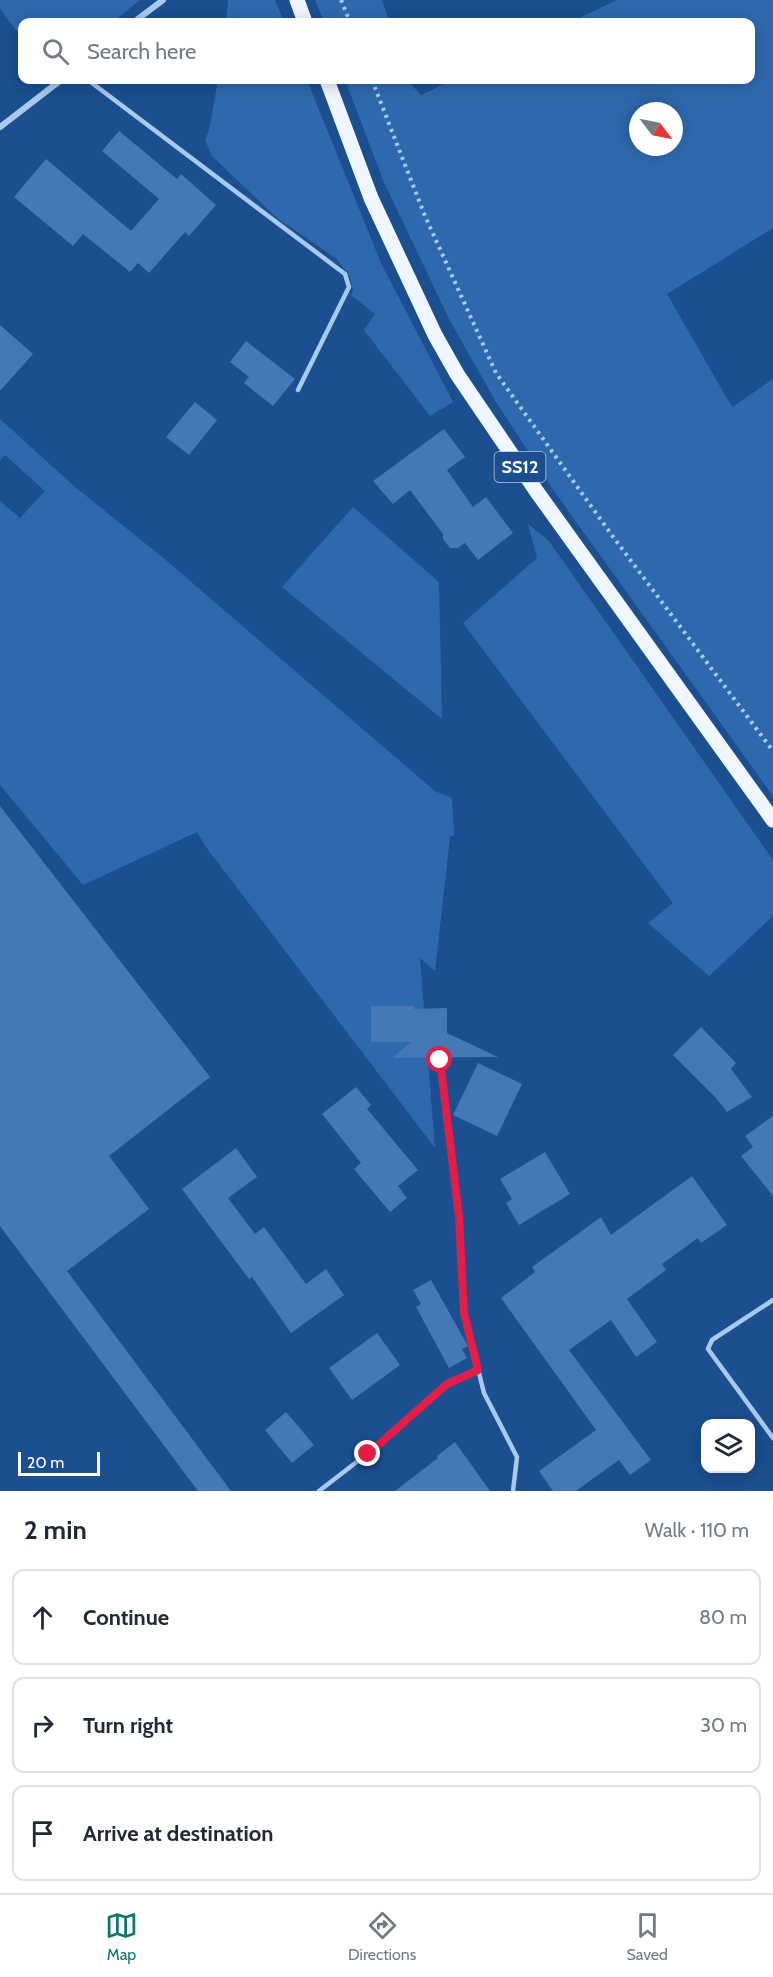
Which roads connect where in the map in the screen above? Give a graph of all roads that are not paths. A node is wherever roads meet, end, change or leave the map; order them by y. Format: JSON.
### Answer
{"nodes":[{"id":1,"x":163,"y":0,"type":"edge"},
{"id":2,"x":297,"y":0,"type":"edge"},
{"id":3,"x":139,"y":18,"type":"edge"},
{"id":4,"x":304,"y":18,"type":"edge"},
{"id":5,"x":57,"y":84,"type":"edge"},
{"id":6,"x":93,"y":84,"type":"edge"},
{"id":7,"x":328,"y":84,"type":"edge"},
{"id":8,"x":0,"y":128,"type":"edge"},
{"id":9,"x":298,"y":390,"type":"dead end"},
{"id":10,"x":773,"y":820,"type":"edge"},
{"id":11,"x":440,"y":1060,"type":"dead end"},
{"id":12,"x":773,"y":1300,"type":"edge"},
{"id":13,"x":478,"y":1370,"type":"junction"},
{"id":14,"x":773,"y":1438,"type":"edge"},
{"id":15,"x":319,"y":1491,"type":"edge"},
{"id":16,"x":513,"y":1491,"type":"edge"}],
"edges":[{"from":1,"to":3,"type":"street"},
{"from":2,"to":4,"type":"main road"},
{"from":5,"to":8,"type":"street"},
{"from":6,"to":9,"type":"lane"},
{"from":7,"to":10,"type":"main road","number":"SS12"},
{"from":11,"to":13,"type":"lane"},
{"from":12,"to":14,"type":"lane"},
{"from":13,"to":15,"type":"lane"},
{"from":13,"to":16,"type":"lane"}]}
